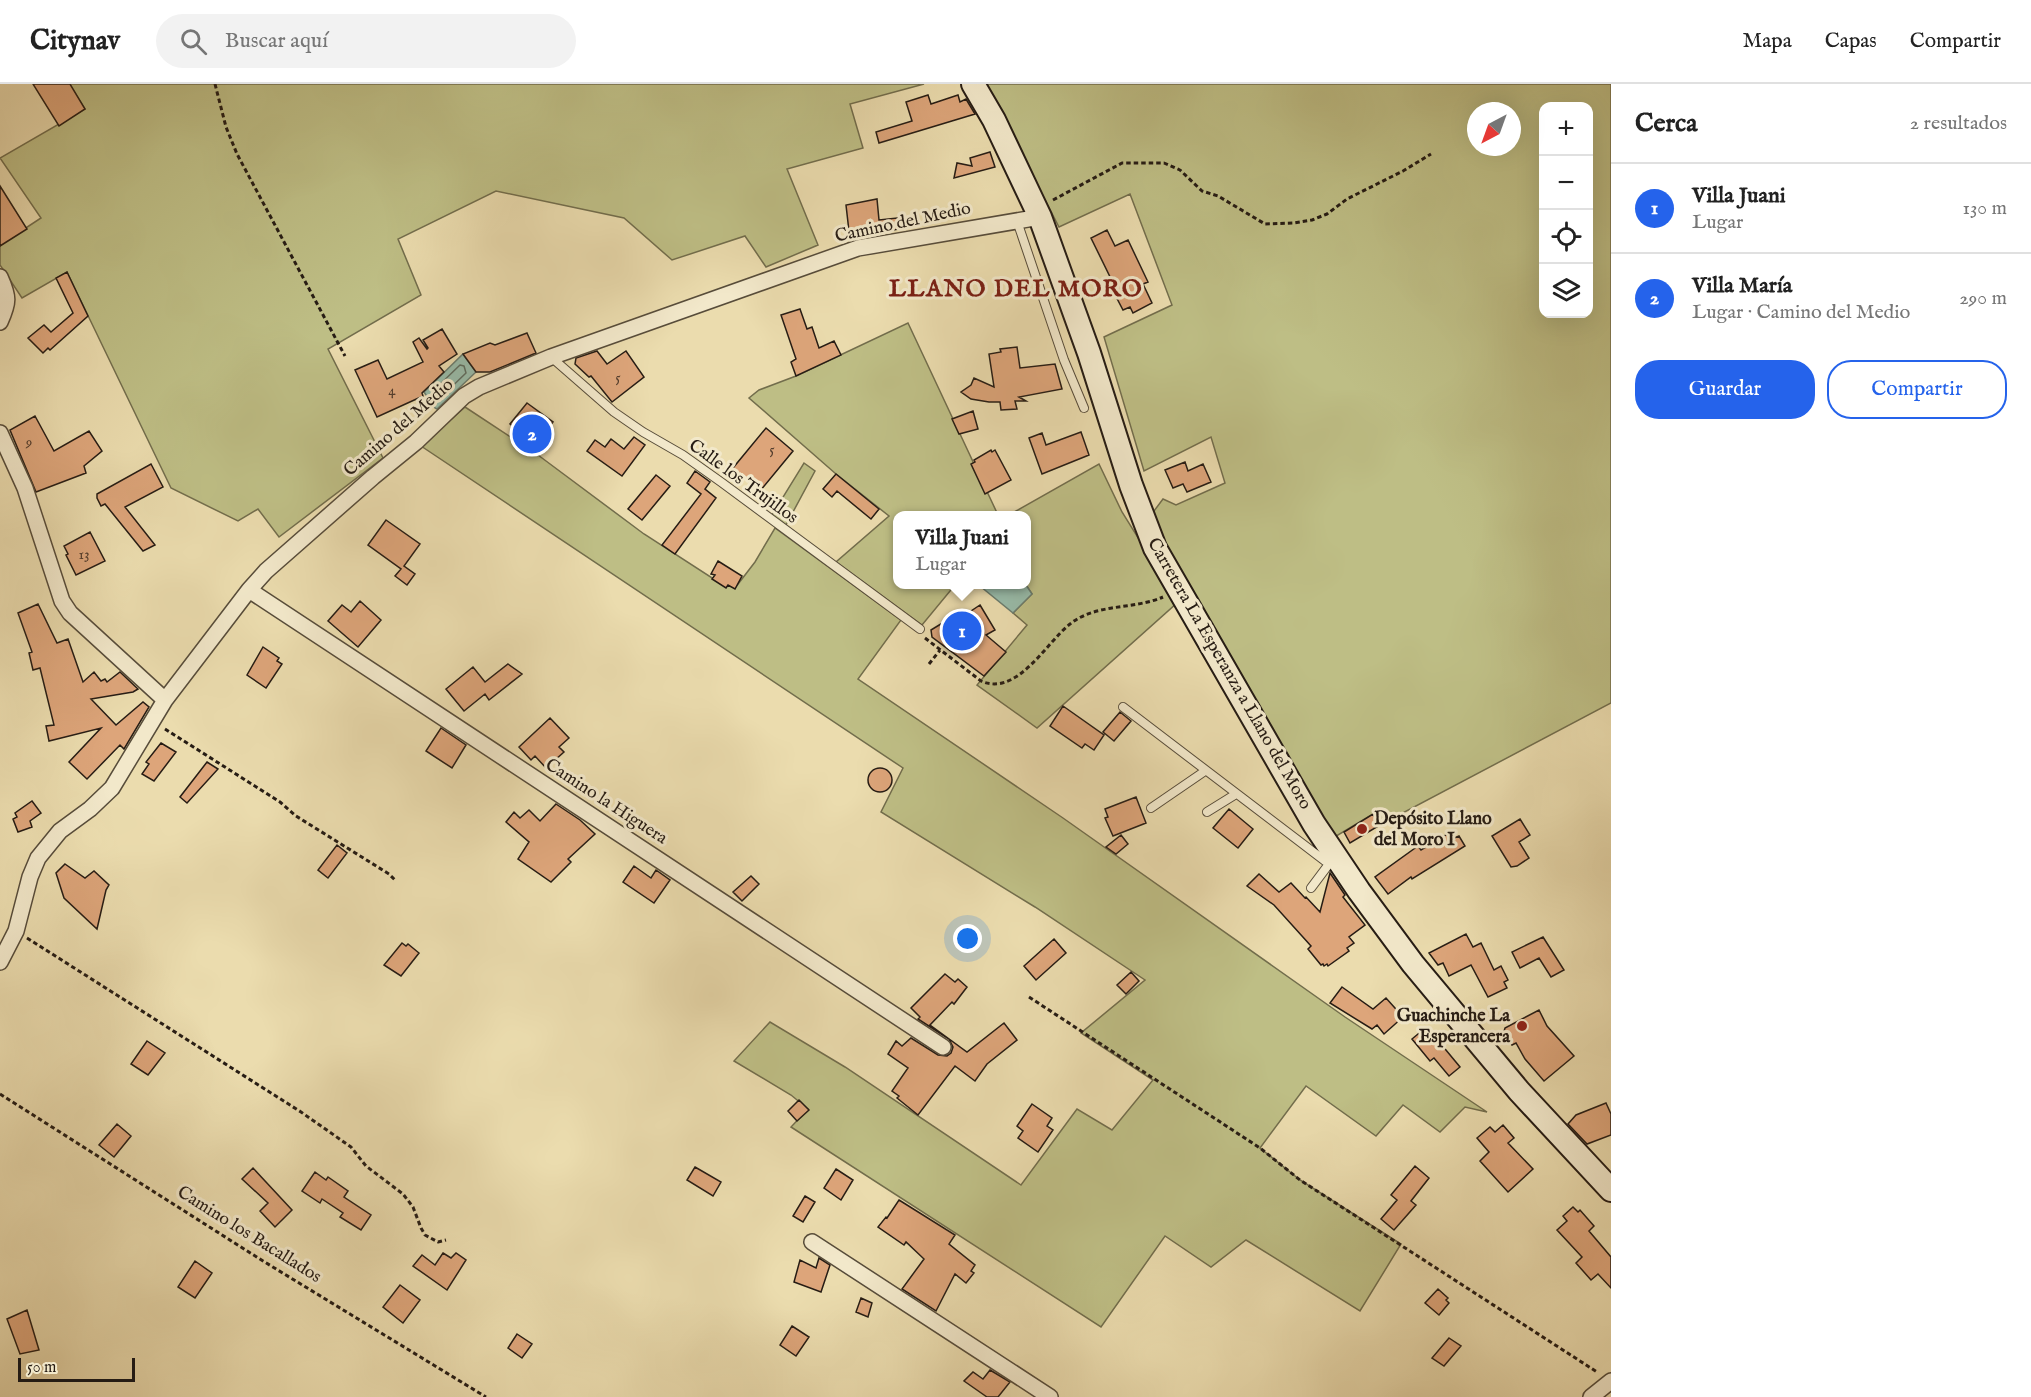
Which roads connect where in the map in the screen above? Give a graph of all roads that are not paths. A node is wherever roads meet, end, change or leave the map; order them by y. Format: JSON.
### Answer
{"nodes":[{"id":1,"x":973,"y":84,"type":"edge"},
{"id":2,"x":1031,"y":216,"type":"junction"},
{"id":3,"x":0,"y":277,"type":"edge"},
{"id":4,"x":0,"y":322,"type":"edge"},
{"id":5,"x":551,"y":357,"type":"junction"},
{"id":6,"x":1084,"y":408,"type":"dead end"},
{"id":7,"x":0,"y":433,"type":"edge"},
{"id":8,"x":249,"y":590,"type":"junction"},
{"id":9,"x":920,"y":629,"type":"road end"},
{"id":10,"x":165,"y":700,"type":"junction"},
{"id":11,"x":1123,"y":708,"type":"dead end"},
{"id":12,"x":1205,"y":771,"type":"junction"},
{"id":13,"x":1236,"y":794,"type":"junction"},
{"id":14,"x":1151,"y":808,"type":"dead end"},
{"id":15,"x":1207,"y":812,"type":"dead end"},
{"id":16,"x":1333,"y":861,"type":"junction"},
{"id":17,"x":1311,"y":888,"type":"dead end"},
{"id":18,"x":0,"y":962,"type":"edge"},
{"id":19,"x":943,"y":1047,"type":"dead end"},
{"id":20,"x":1611,"y":1190,"type":"edge"},
{"id":21,"x":812,"y":1242,"type":"dead end"},
{"id":22,"x":1611,"y":1381,"type":"edge"},
{"id":23,"x":1050,"y":1397,"type":"edge"},
{"id":24,"x":1591,"y":1397,"type":"edge"}],
"edges":[{"from":1,"to":2,"type":"main road","name":"Carretera La Esperanza a Llano del Moro"},
{"from":2,"to":5,"type":"street","name":"Camino del Medio"},
{"from":2,"to":6,"type":"lane"},
{"from":2,"to":16,"type":"main road","name":"Carretera La Esperanza a Llano del Moro"},
{"from":3,"to":4,"type":"street"},
{"from":5,"to":8,"type":"street","name":"Camino del Medio"},
{"from":5,"to":9,"type":"lane","name":"Calle los Trujillos"},
{"from":7,"to":10,"type":"street"},
{"from":8,"to":10,"type":"street","name":"Camino del Medio"},
{"from":8,"to":19,"type":"street","name":"Camino la Higuera"},
{"from":10,"to":18,"type":"street","name":"Camino del Medio"},
{"from":11,"to":12,"type":"lane"},
{"from":12,"to":13,"type":"lane"},
{"from":12,"to":14,"type":"lane"},
{"from":13,"to":15,"type":"lane"},
{"from":13,"to":16,"type":"lane"},
{"from":16,"to":17,"type":"lane"},
{"from":16,"to":20,"type":"main road","name":"Carretera La Esperanza a Llano del Moro"},
{"from":21,"to":23,"type":"street"},
{"from":22,"to":24,"type":"street"}]}
